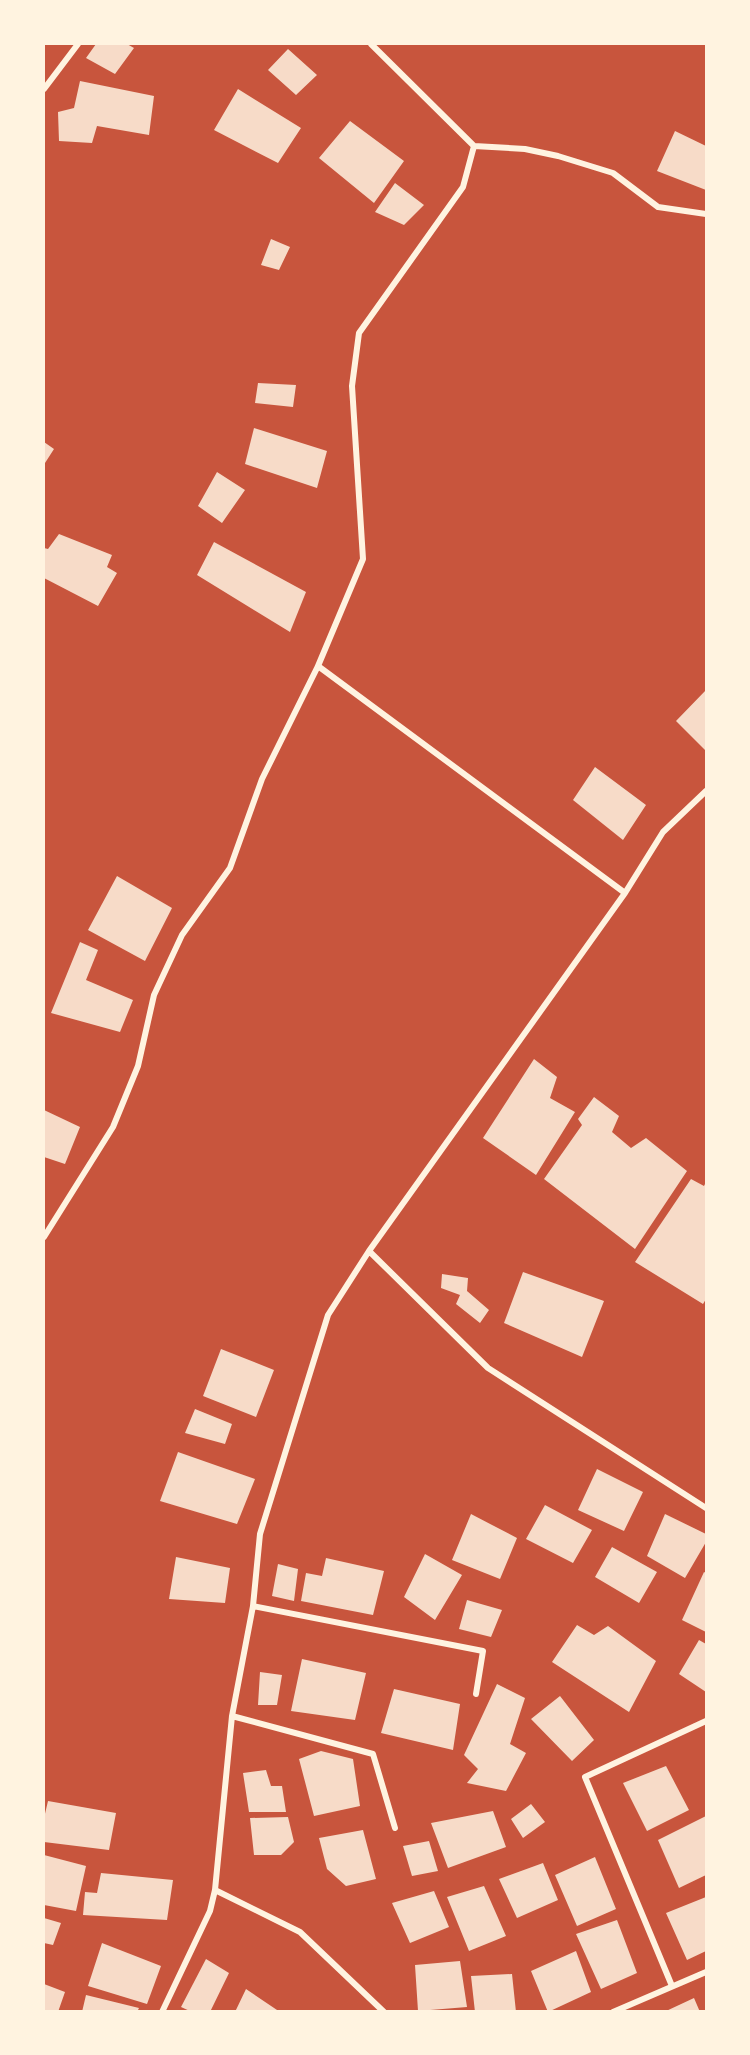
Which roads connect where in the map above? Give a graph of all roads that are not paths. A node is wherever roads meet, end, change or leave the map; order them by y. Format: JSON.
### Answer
{"nodes":[{"id":1,"x":78,"y":44,"type":"edge"},
{"id":2,"x":371,"y":44,"type":"edge"},
{"id":3,"x":44,"y":89,"type":"edge"},
{"id":4,"x":474,"y":146,"type":"junction"},
{"id":5,"x":706,"y":214,"type":"edge"},
{"id":6,"x":318,"y":666,"type":"junction"},
{"id":7,"x":706,"y":791,"type":"edge"},
{"id":8,"x":625,"y":893,"type":"junction"},
{"id":9,"x":44,"y":1237,"type":"edge"},
{"id":10,"x":369,"y":1251,"type":"junction"},
{"id":11,"x":706,"y":1508,"type":"edge"},
{"id":12,"x":253,"y":1606,"type":"junction"},
{"id":13,"x":476,"y":1694,"type":"dead end"},
{"id":14,"x":232,"y":1716,"type":"junction"},
{"id":15,"x":706,"y":1721,"type":"edge"},
{"id":16,"x":395,"y":1828,"type":"dead end"},
{"id":17,"x":215,"y":1890,"type":"junction"},
{"id":18,"x":706,"y":1972,"type":"edge"},
{"id":19,"x":672,"y":1986,"type":"junction"},
{"id":20,"x":162,"y":2012,"type":"edge"},
{"id":21,"x":384,"y":2012,"type":"edge"},
{"id":22,"x":613,"y":2012,"type":"edge"}],
"edges":[{"from":1,"to":3,"type":"street"},
{"from":2,"to":4,"type":"street"},
{"from":4,"to":5,"type":"street"},
{"from":4,"to":6,"type":"street"},
{"from":6,"to":8,"type":"street"},
{"from":6,"to":9,"type":"street"},
{"from":7,"to":8,"type":"street"},
{"from":8,"to":10,"type":"street"},
{"from":10,"to":11,"type":"street"},
{"from":10,"to":12,"type":"street"},
{"from":12,"to":13,"type":"street"},
{"from":12,"to":14,"type":"street"},
{"from":14,"to":16,"type":"street"},
{"from":14,"to":17,"type":"street"},
{"from":15,"to":19,"type":"street"},
{"from":17,"to":20,"type":"street"},
{"from":17,"to":21,"type":"street"},
{"from":18,"to":19,"type":"street"},
{"from":19,"to":22,"type":"street"}]}
